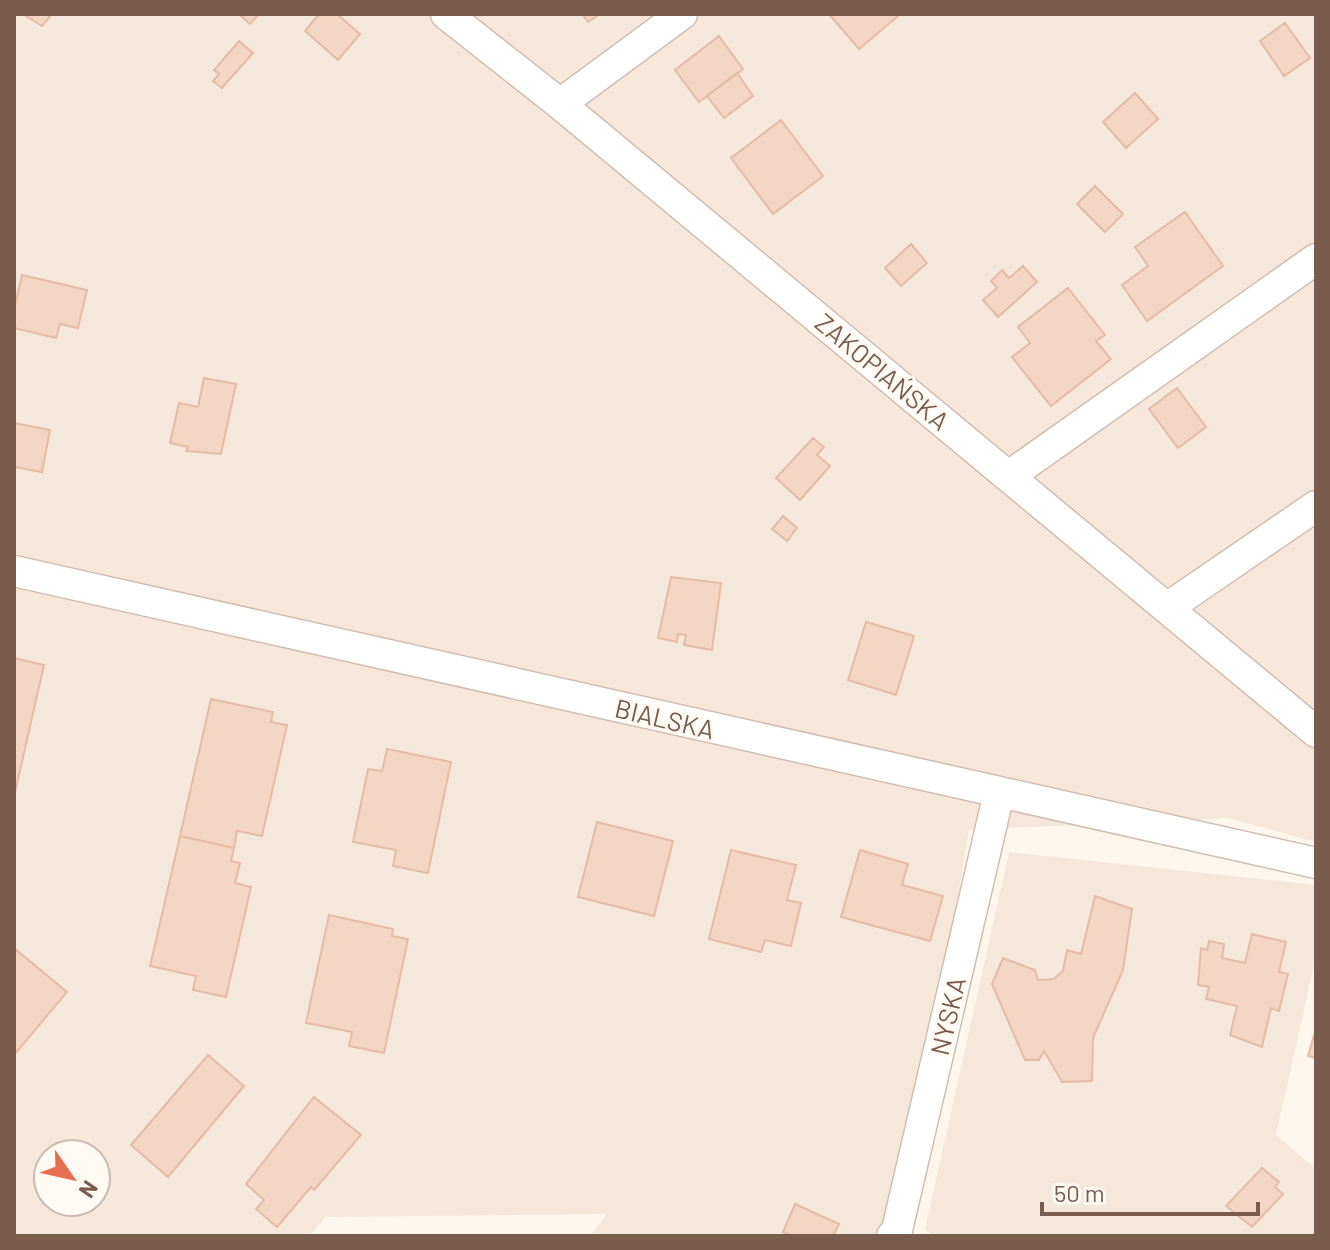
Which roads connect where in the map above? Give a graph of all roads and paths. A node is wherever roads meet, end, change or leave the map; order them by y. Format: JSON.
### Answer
{"nodes":[{"id":1,"x":446,"y":14,"type":"edge"},
{"id":2,"x":682,"y":14,"type":"edge"},
{"id":3,"x":560,"y":104,"type":"junction"},
{"id":4,"x":1316,"y":259,"type":"edge"},
{"id":5,"x":1009,"y":476,"type":"junction"},
{"id":6,"x":1316,"y":506,"type":"edge"},
{"id":7,"x":14,"y":571,"type":"edge"},
{"id":8,"x":1167,"y":608,"type":"junction"},
{"id":9,"x":1316,"y":732,"type":"edge"},
{"id":10,"x":999,"y":793,"type":"junction"},
{"id":11,"x":1316,"y":863,"type":"edge"},
{"id":12,"x":892,"y":1236,"type":"edge"}],
"edges":[{"from":1,"to":3,"type":"street","name":"ZAKOPIAŃSKA"},
{"from":2,"to":3,"type":"street"},
{"from":3,"to":5,"type":"street","name":"ZAKOPIAŃSKA"},
{"from":4,"to":5,"type":"street"},
{"from":5,"to":8,"type":"street","name":"ZAKOPIAŃSKA"},
{"from":6,"to":8,"type":"street"},
{"from":7,"to":10,"type":"street","name":"BIALSKA"},
{"from":8,"to":9,"type":"street","name":"ZAKOPIAŃSKA"},
{"from":10,"to":11,"type":"street","name":"BIALSKA"},
{"from":10,"to":12,"type":"street","name":"NYSKA"}]}
